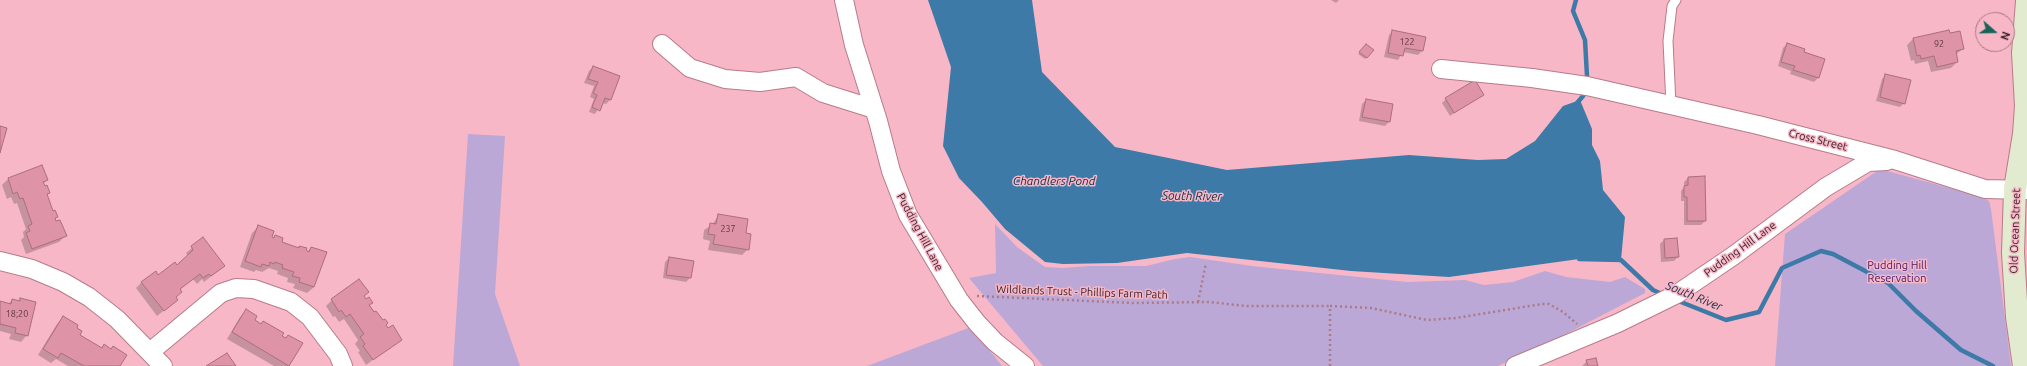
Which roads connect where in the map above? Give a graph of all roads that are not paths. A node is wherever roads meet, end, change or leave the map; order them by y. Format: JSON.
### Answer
{"nodes":[{"id":1,"x":844,"y":0,"type":"edge"},
{"id":2,"x":1676,"y":0,"type":"edge"},
{"id":3,"x":2027,"y":1,"type":"edge"},
{"id":4,"x":662,"y":44,"type":"dead end"},
{"id":5,"x":1441,"y":69,"type":"dead end"},
{"id":6,"x":1671,"y":105,"type":"junction"},
{"id":7,"x":874,"y":109,"type":"junction"},
{"id":8,"x":1895,"y":160,"type":"junction"},
{"id":9,"x":2021,"y":189,"type":"edge"},
{"id":10,"x":0,"y":262,"type":"edge"},
{"id":11,"x":150,"y":352,"type":"junction"},
{"id":12,"x":163,"y":366,"type":"edge"},
{"id":13,"x":343,"y":366,"type":"edge"},
{"id":14,"x":1025,"y":366,"type":"edge"},
{"id":15,"x":1515,"y":366,"type":"edge"},
{"id":16,"x":2024,"y":366,"type":"edge"}],
"edges":[{"from":1,"to":7,"type":"street","name":"Pudding Hill Lane"},
{"from":2,"to":6,"type":"lane"},
{"from":3,"to":9,"type":"main road","name":"Old Ocean Street"},
{"from":4,"to":7,"type":"street"},
{"from":5,"to":6,"type":"street","name":"Cross Street"},
{"from":6,"to":8,"type":"street","name":"Cross Street"},
{"from":7,"to":14,"type":"street","name":"Pudding Hill Lane"},
{"from":8,"to":9,"type":"street","name":"Cross Street"},
{"from":8,"to":15,"type":"street","name":"Pudding Hill Lane"},
{"from":9,"to":16,"type":"main road","name":"Old Ocean Street"},
{"from":10,"to":11,"type":"street"},
{"from":11,"to":12,"type":"street"},
{"from":11,"to":13,"type":"street"}]}
